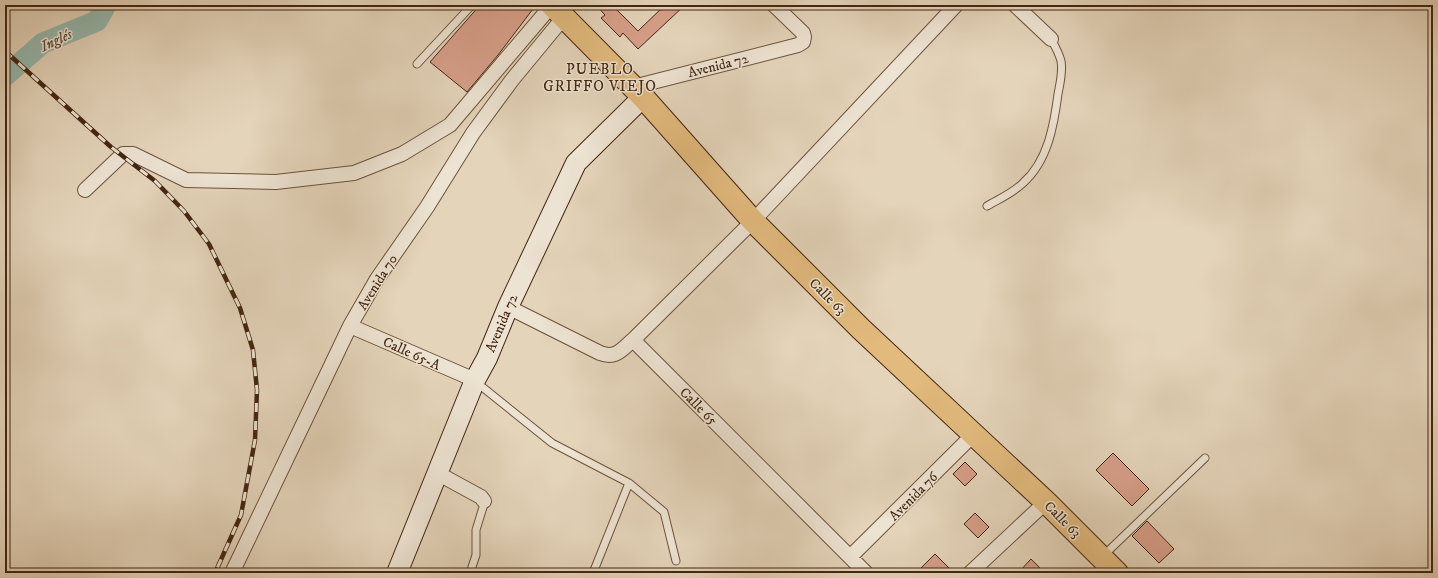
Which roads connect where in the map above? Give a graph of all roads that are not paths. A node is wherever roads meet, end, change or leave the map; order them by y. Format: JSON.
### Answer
{"nodes":[{"id":1,"x":472,"y":5,"type":"edge"},
{"id":2,"x":774,"y":5,"type":"edge"},
{"id":3,"x":956,"y":5,"type":"edge"},
{"id":4,"x":1015,"y":5,"type":"edge"},
{"id":5,"x":558,"y":9,"type":"edge"},
{"id":6,"x":1051,"y":39,"type":"joint"},
{"id":7,"x":417,"y":64,"type":"dead end"},
{"id":8,"x":638,"y":92,"type":"junction"},
{"id":9,"x":85,"y":190,"type":"dead end"},
{"id":10,"x":987,"y":206,"type":"dead end"},
{"id":11,"x":754,"y":222,"type":"junction"},
{"id":12,"x":508,"y":307,"type":"junction"},
{"id":13,"x":350,"y":326,"type":"junction"},
{"id":14,"x":633,"y":340,"type":"junction"},
{"id":15,"x":475,"y":380,"type":"junction"},
{"id":16,"x":974,"y":434,"type":"junction"},
{"id":17,"x":1206,"y":458,"type":"dead end"},
{"id":18,"x":437,"y":473,"type":"junction"},
{"id":19,"x":629,"y":483,"type":"junction"},
{"id":20,"x":484,"y":501,"type":"joint"},
{"id":21,"x":1046,"y":502,"type":"junction"},
{"id":22,"x":850,"y":558,"type":"junction"},
{"id":23,"x":1102,"y":558,"type":"junction"},
{"id":24,"x":676,"y":561,"type":"dead end"},
{"id":25,"x":232,"y":573,"type":"edge"},
{"id":26,"x":397,"y":573,"type":"edge"},
{"id":27,"x":470,"y":573,"type":"edge"},
{"id":28,"x":593,"y":573,"type":"edge"},
{"id":29,"x":866,"y":573,"type":"edge"},
{"id":30,"x":970,"y":573,"type":"edge"},
{"id":31,"x":1117,"y":573,"type":"edge"}],
"edges":[{"from":1,"to":7,"type":"lane"},
{"from":2,"to":8,"type":"street","name":"Avenida 72"},
{"from":3,"to":11,"type":"street"},
{"from":4,"to":6,"type":"street"},
{"from":5,"to":8,"type":"main road","name":"Calle 63"},
{"from":5,"to":9,"type":"street"},
{"from":5,"to":13,"type":"street","name":"Avenida 70"},
{"from":6,"to":10,"type":"lane"},
{"from":8,"to":11,"type":"main road","name":"Calle 63"},
{"from":8,"to":12,"type":"street","name":"Avenida 72"},
{"from":11,"to":14,"type":"street"},
{"from":11,"to":16,"type":"main road","name":"Calle 63"},
{"from":12,"to":14,"type":"street"},
{"from":12,"to":15,"type":"street","name":"Avenida 72"},
{"from":13,"to":15,"type":"street","name":"Calle 65-A"},
{"from":13,"to":25,"type":"street","name":"Avenida 70"},
{"from":14,"to":22,"type":"street","name":"Calle 65"},
{"from":15,"to":18,"type":"street","name":"Avenida 72"},
{"from":15,"to":19,"type":"lane"},
{"from":16,"to":21,"type":"main road","name":"Calle 63"},
{"from":16,"to":22,"type":"street","name":"Avenida 76"},
{"from":17,"to":23,"type":"lane"},
{"from":18,"to":20,"type":"street"},
{"from":18,"to":26,"type":"street","name":"Avenida 72"},
{"from":19,"to":24,"type":"lane"},
{"from":19,"to":28,"type":"lane"},
{"from":20,"to":27,"type":"lane"},
{"from":21,"to":23,"type":"main road","name":"Calle 63"},
{"from":21,"to":30,"type":"street"},
{"from":22,"to":29,"type":"street","name":"Calle 65"},
{"from":23,"to":31,"type":"main road","name":"Calle 63"}]}
